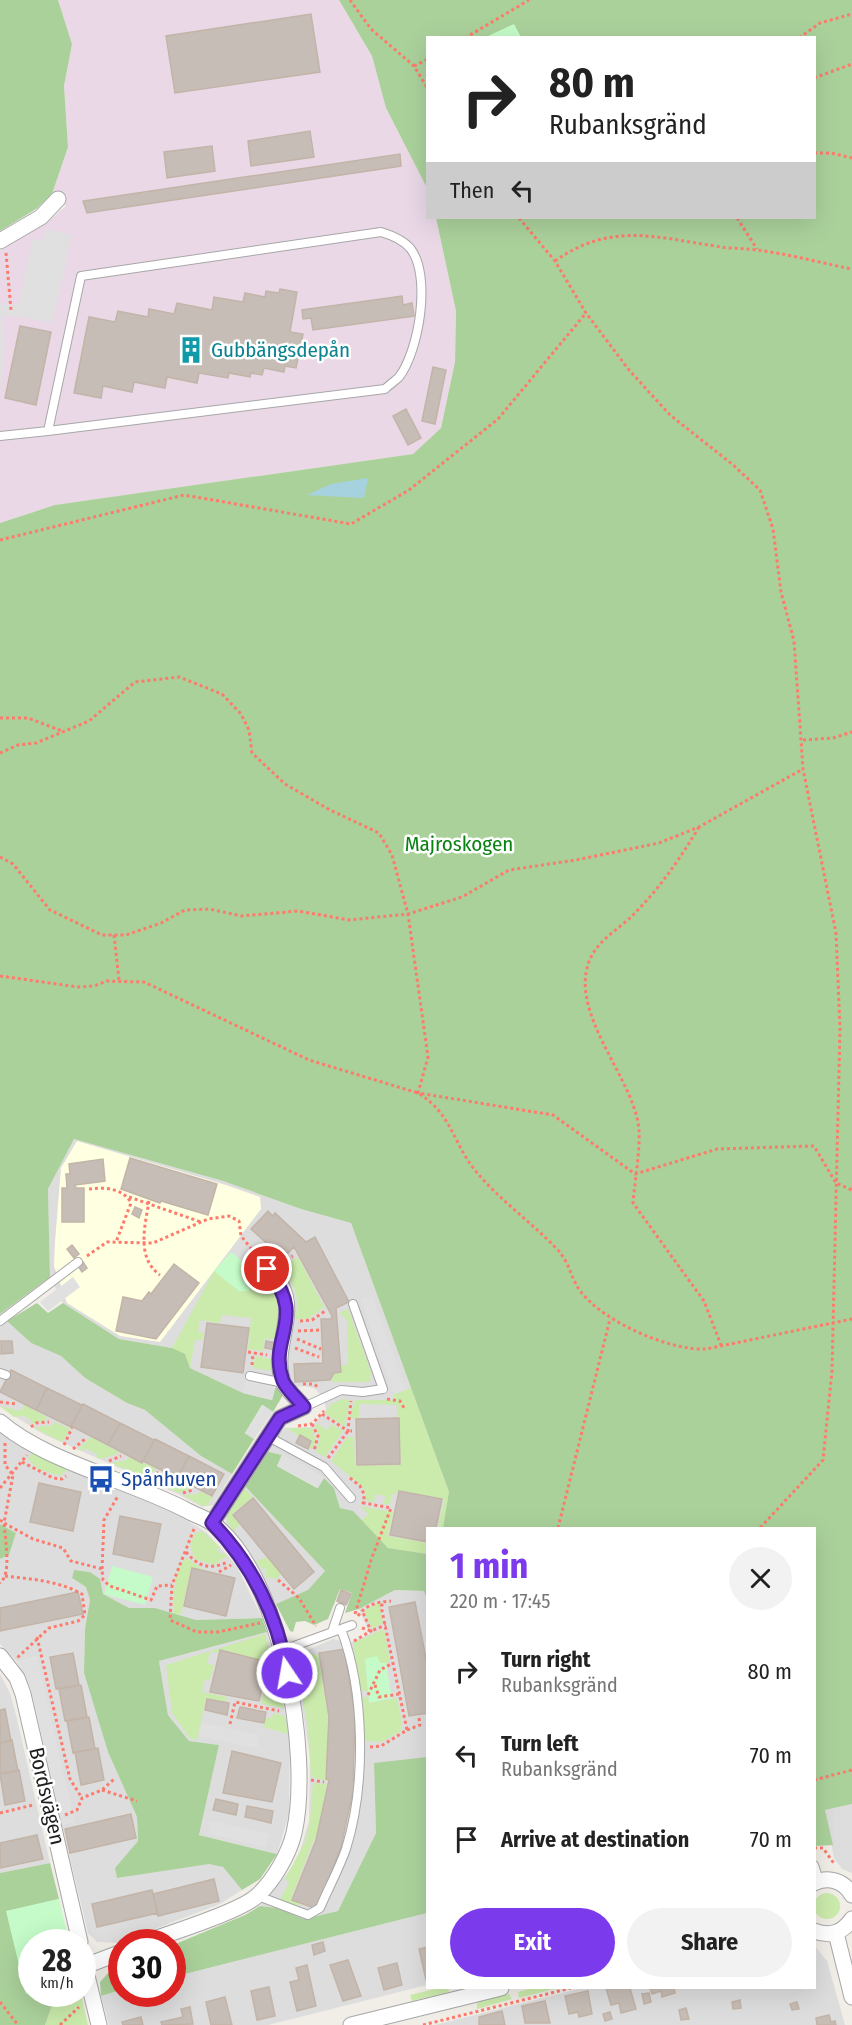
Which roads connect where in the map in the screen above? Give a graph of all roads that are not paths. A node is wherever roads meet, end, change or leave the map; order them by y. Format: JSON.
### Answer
{"nodes":[{"id":1,"x":58,"y":199,"type":"dead end"},
{"id":2,"x":0,"y":241,"type":"edge"},
{"id":3,"x":48,"y":430,"type":"junction"},
{"id":4,"x":0,"y":436,"type":"edge"},
{"id":5,"x":78,"y":1262,"type":"road end"},
{"id":6,"x":263,"y":1263,"type":"road end"},
{"id":7,"x":353,"y":1305,"type":"dead end"},
{"id":8,"x":0,"y":1321,"type":"edge"},
{"id":9,"x":250,"y":1376,"type":"dead end"},
{"id":10,"x":284,"y":1383,"type":"junction"},
{"id":11,"x":304,"y":1407,"type":"junction"},
{"id":12,"x":0,"y":1422,"type":"edge"},
{"id":13,"x":267,"y":1436,"type":"junction"},
{"id":14,"x":351,"y":1498,"type":"dead end"},
{"id":15,"x":212,"y":1523,"type":"junction"},
{"id":16,"x":340,"y":1608,"type":"dead end"},
{"id":17,"x":352,"y":1625,"type":"road end"},
{"id":18,"x":341,"y":1629,"type":"junction"},
{"id":19,"x":332,"y":1632,"type":"junction"},
{"id":20,"x":283,"y":1650,"type":"junction"},
{"id":21,"x":5,"y":1662,"type":"edge"},
{"id":22,"x":817,"y":1882,"type":"edge"},
{"id":23,"x":852,"y":1895,"type":"edge"},
{"id":24,"x":258,"y":1896,"type":"junction"},
{"id":25,"x":852,"y":1919,"type":"edge"},
{"id":26,"x":77,"y":1929,"type":"edge"},
{"id":27,"x":180,"y":1929,"type":"edge"},
{"id":28,"x":816,"y":1932,"type":"edge"},
{"id":29,"x":836,"y":1933,"type":"junction"},
{"id":30,"x":497,"y":1989,"type":"edge"},
{"id":31,"x":852,"y":1997,"type":"edge"},
{"id":32,"x":95,"y":2007,"type":"edge"},
{"id":33,"x":99,"y":2025,"type":"edge"},
{"id":34,"x":351,"y":2025,"type":"edge"}],
"edges":[{"from":1,"to":2,"type":"street"},
{"from":3,"to":3,"type":"lane"},
{"from":3,"to":4,"type":"lane"},
{"from":5,"to":8,"type":"lane"},
{"from":6,"to":10,"type":"street"},
{"from":7,"to":11,"type":"lane"},
{"from":9,"to":10,"type":"lane"},
{"from":10,"to":11,"type":"street"},
{"from":11,"to":13,"type":"street"},
{"from":12,"to":15,"type":"street"},
{"from":13,"to":14,"type":"lane"},
{"from":13,"to":15,"type":"street"},
{"from":15,"to":20,"type":"street"},
{"from":16,"to":19,"type":"lane"},
{"from":17,"to":18,"type":"lane"},
{"from":18,"to":19,"type":"lane"},
{"from":18,"to":24,"type":"lane"},
{"from":19,"to":20,"type":"lane"},
{"from":20,"to":24,"type":"street"},
{"from":21,"to":26,"type":"street","name":"Bordsvägen"},
{"from":22,"to":23,"type":"street"},
{"from":24,"to":27,"type":"street"},
{"from":25,"to":29,"type":"street"},
{"from":28,"to":29,"type":"street"},
{"from":29,"to":31,"type":"street"},
{"from":30,"to":34,"type":"street"},
{"from":32,"to":33,"type":"street"}]}
